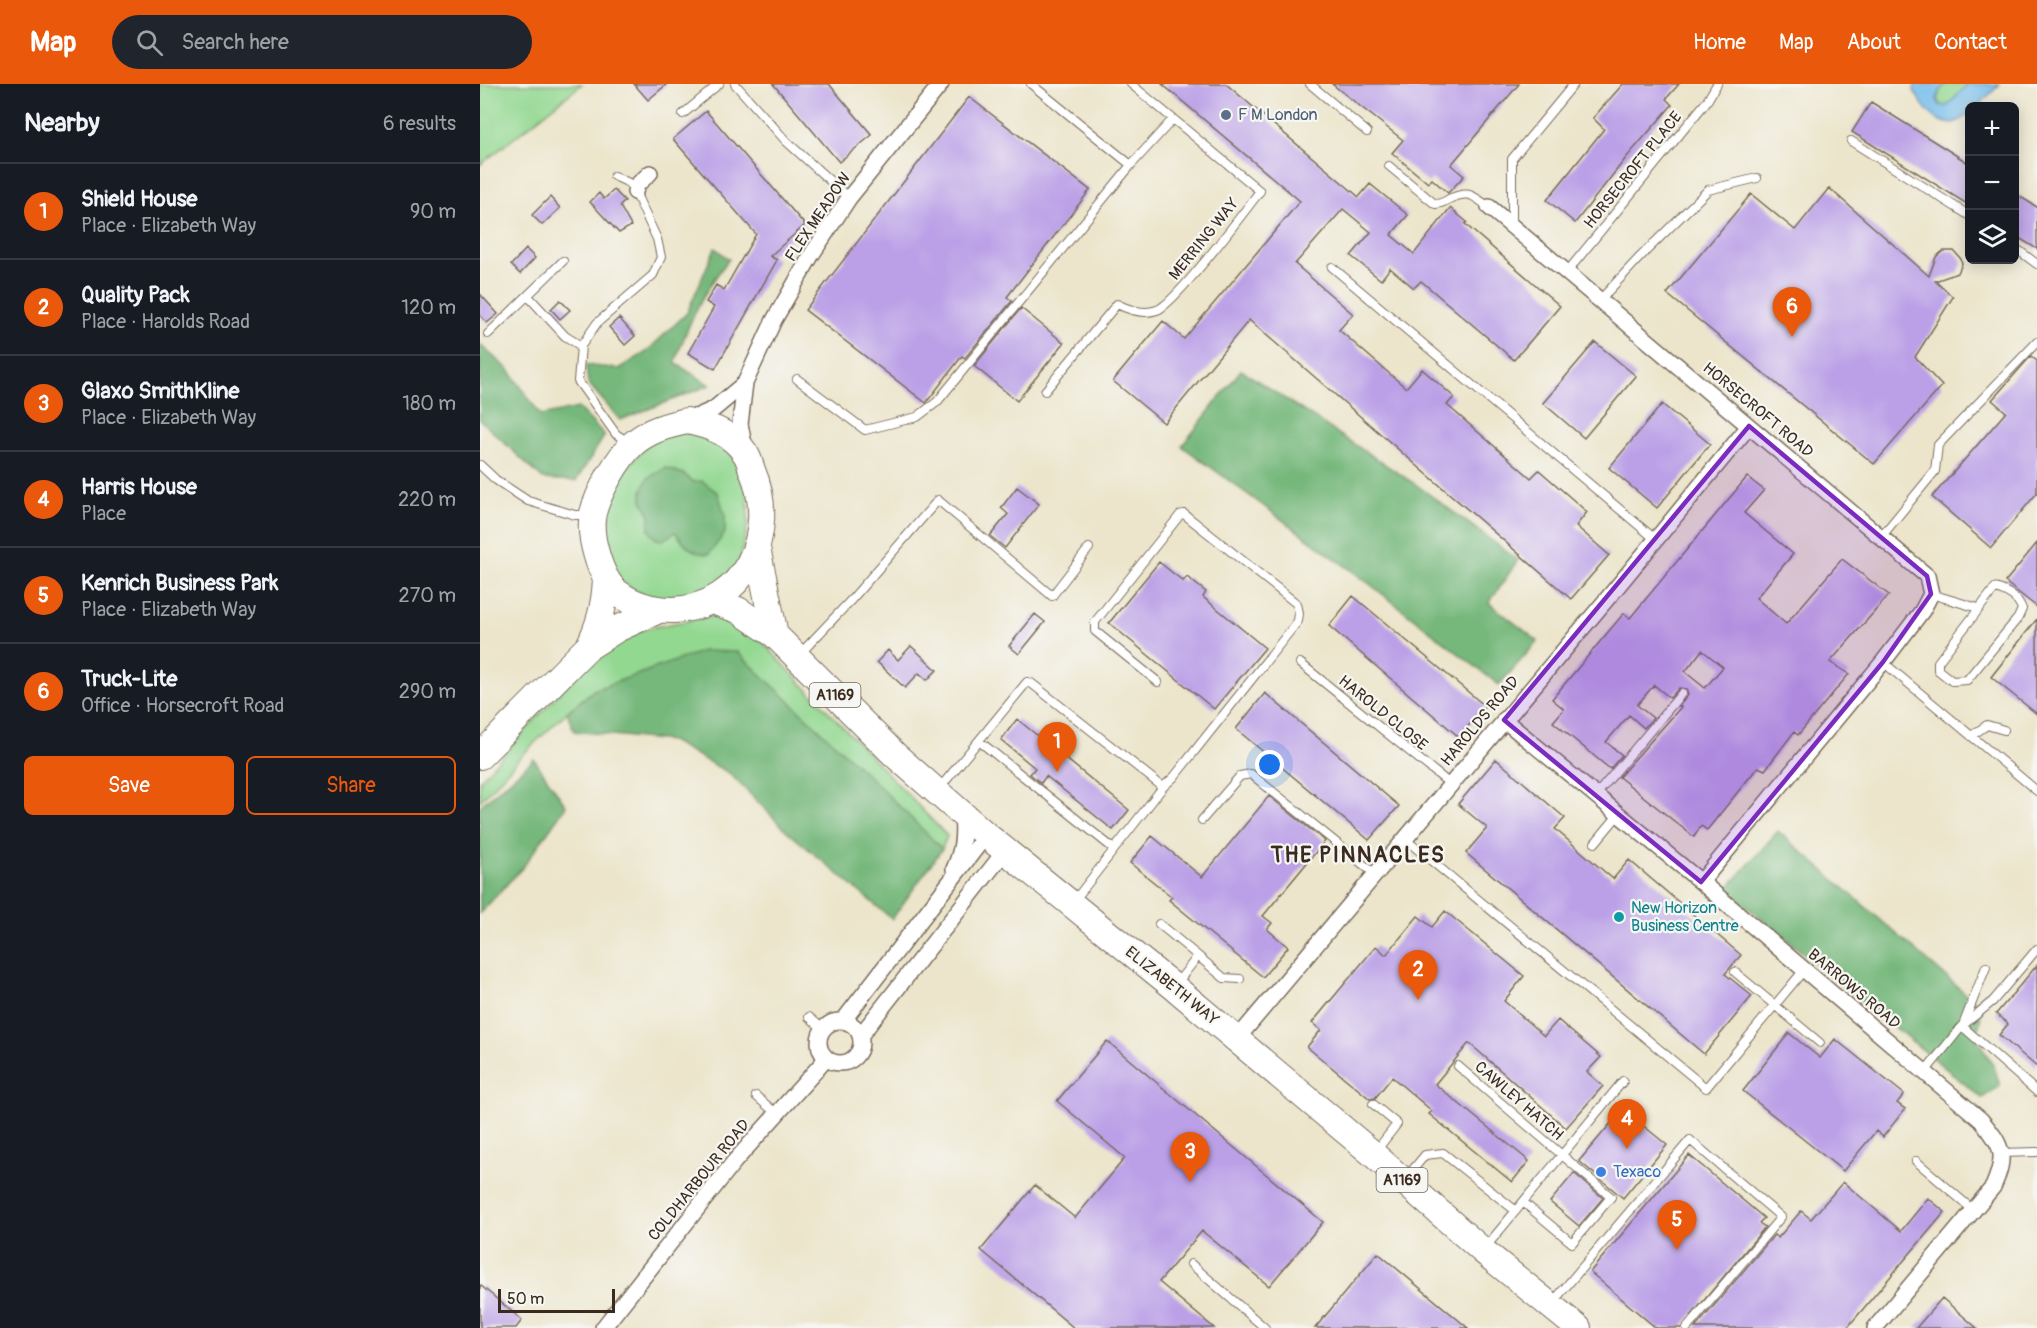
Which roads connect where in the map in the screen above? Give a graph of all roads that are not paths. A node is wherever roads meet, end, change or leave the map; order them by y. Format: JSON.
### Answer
{"nodes":[{"id":1,"x":719,"y":84,"type":"edge"},
{"id":2,"x":735,"y":84,"type":"edge"},
{"id":3,"x":941,"y":84,"type":"edge"},
{"id":4,"x":1031,"y":84,"type":"edge"},
{"id":5,"x":1131,"y":84,"type":"edge"},
{"id":6,"x":1310,"y":84,"type":"edge"},
{"id":7,"x":1574,"y":84,"type":"edge"},
{"id":8,"x":1717,"y":84,"type":"edge"},
{"id":9,"x":683,"y":114,"type":"dead end"},
{"id":10,"x":1173,"y":119,"type":"junction"},
{"id":11,"x":1367,"y":132,"type":"dead end"},
{"id":12,"x":1851,"y":141,"type":"dead end"},
{"id":13,"x":1131,"y":165,"type":"junction"},
{"id":14,"x":1389,"y":166,"type":"dead end"},
{"id":15,"x":650,"y":173,"type":"dead end"},
{"id":16,"x":614,"y":176,"type":"dead end"},
{"id":17,"x":1757,"y":177,"type":"dead end"},
{"id":18,"x":635,"y":192,"type":"junction"},
{"id":19,"x":849,"y":198,"type":"junction"},
{"id":20,"x":1489,"y":207,"type":"joint"},
{"id":21,"x":1965,"y":213,"type":"edge"},
{"id":22,"x":1512,"y":227,"type":"junction"},
{"id":23,"x":2019,"y":250,"type":"edge"},
{"id":24,"x":563,"y":261,"type":"dead end"},
{"id":25,"x":2037,"y":264,"type":"edge"},
{"id":26,"x":1332,"y":267,"type":"dead end"},
{"id":27,"x":1567,"y":272,"type":"junction"},
{"id":28,"x":528,"y":296,"type":"junction"},
{"id":29,"x":1600,"y":300,"type":"junction"},
{"id":30,"x":488,"y":334,"type":"dead end"},
{"id":31,"x":2037,"y":342,"type":"edge"},
{"id":32,"x":581,"y":346,"type":"junction"},
{"id":33,"x":797,"y":379,"type":"dead end"},
{"id":34,"x":745,"y":383,"type":"junction"},
{"id":35,"x":1045,"y":391,"type":"dead end"},
{"id":36,"x":687,"y":421,"type":"junction"},
{"id":37,"x":1749,"y":426,"type":"junction"},
{"id":38,"x":632,"y":444,"type":"junction"},
{"id":39,"x":745,"y":453,"type":"junction"},
{"id":40,"x":480,"y":465,"type":"edge"},
{"id":41,"x":592,"y":515,"type":"junction"},
{"id":42,"x":1881,"y":537,"type":"junction"},
{"id":43,"x":1655,"y":539,"type":"junction"},
{"id":44,"x":757,"y":548,"type":"junction"},
{"id":45,"x":1089,"y":548,"type":"dead end"},
{"id":46,"x":606,"y":581,"type":"junction"},
{"id":47,"x":1930,"y":594,"type":"junction"},
{"id":48,"x":712,"y":601,"type":"junction"},
{"id":49,"x":1978,"y":608,"type":"junction"},
{"id":50,"x":658,"y":610,"type":"junction"},
{"id":51,"x":775,"y":635,"type":"junction"},
{"id":52,"x":587,"y":648,"type":"junction"},
{"id":53,"x":797,"y":657,"type":"junction"},
{"id":54,"x":1884,"y":662,"type":"junction"},
{"id":55,"x":1300,"y":663,"type":"dead end"},
{"id":56,"x":1158,"y":682,"type":"dead end"},
{"id":57,"x":1682,"y":693,"type":"dead end"},
{"id":58,"x":1504,"y":720,"type":"junction"},
{"id":59,"x":2004,"y":729,"type":"dead end"},
{"id":60,"x":1971,"y":736,"type":"junction"},
{"id":61,"x":979,"y":741,"type":"junction"},
{"id":62,"x":480,"y":756,"type":"edge"},
{"id":63,"x":1450,"y":784,"type":"junction"},
{"id":64,"x":1163,"y":787,"type":"junction"},
{"id":65,"x":937,"y":791,"type":"junction"},
{"id":66,"x":2037,"y":791,"type":"edge"},
{"id":67,"x":1596,"y":795,"type":"junction"},
{"id":68,"x":962,"y":813,"type":"junction"},
{"id":69,"x":1619,"y":814,"type":"junction"},
{"id":70,"x":1202,"y":820,"type":"dead end"},
{"id":71,"x":1405,"y":838,"type":"junction"},
{"id":72,"x":996,"y":843,"type":"junction"},
{"id":73,"x":1595,"y":843,"type":"dead end"},
{"id":74,"x":1114,"y":849,"type":"junction"},
{"id":75,"x":1375,"y":874,"type":"junction"},
{"id":76,"x":1701,"y":882,"type":"junction"},
{"id":77,"x":944,"y":891,"type":"junction"},
{"id":78,"x":1071,"y":905,"type":"junction"},
{"id":79,"x":1159,"y":924,"type":"dead end"},
{"id":80,"x":2037,"y":949,"type":"edge"},
{"id":81,"x":1198,"y":956,"type":"junction"},
{"id":82,"x":1986,"y":967,"type":"dead end"},
{"id":83,"x":1804,"y":969,"type":"junction"},
{"id":84,"x":1735,"y":972,"type":"dead end"},
{"id":85,"x":1240,"y":979,"type":"dead end"},
{"id":86,"x":1174,"y":987,"type":"junction"},
{"id":87,"x":1775,"y":1005,"type":"junction"},
{"id":88,"x":809,"y":1017,"type":"dead end"},
{"id":89,"x":843,"y":1021,"type":"junction"},
{"id":90,"x":1962,"y":1026,"type":"junction"},
{"id":91,"x":823,"y":1029,"type":"junction"},
{"id":92,"x":860,"y":1036,"type":"junction"},
{"id":93,"x":1237,"y":1039,"type":"junction"},
{"id":94,"x":1820,"y":1043,"type":"dead end"},
{"id":95,"x":826,"y":1059,"type":"junction"},
{"id":96,"x":1458,"y":1066,"type":"dead end"},
{"id":97,"x":1924,"y":1072,"type":"junction"},
{"id":98,"x":1623,"y":1081,"type":"dead end"},
{"id":99,"x":2037,"y":1092,"type":"edge"},
{"id":100,"x":756,"y":1096,"type":"dead end"},
{"id":101,"x":1372,"y":1104,"type":"dead end"},
{"id":102,"x":777,"y":1113,"type":"junction"},
{"id":103,"x":2037,"y":1152,"type":"edge"},
{"id":104,"x":2000,"y":1153,"type":"junction"},
{"id":105,"x":1373,"y":1154,"type":"junction"},
{"id":106,"x":1562,"y":1156,"type":"junction"},
{"id":107,"x":1916,"y":1161,"type":"dead end"},
{"id":108,"x":1403,"y":1181,"type":"junction"},
{"id":109,"x":1523,"y":1202,"type":"junction"},
{"id":110,"x":1973,"y":1210,"type":"junction"},
{"id":111,"x":1516,"y":1211,"type":"junction"},
{"id":112,"x":1483,"y":1251,"type":"junction"},
{"id":113,"x":1191,"y":1264,"type":"dead end"},
{"id":114,"x":1550,"y":1305,"type":"junction"},
{"id":115,"x":603,"y":1328,"type":"edge"},
{"id":116,"x":1265,"y":1328,"type":"edge"},
{"id":117,"x":1578,"y":1328,"type":"edge"},
{"id":118,"x":1687,"y":1328,"type":"edge"},
{"id":119,"x":1875,"y":1328,"type":"edge"}],
"edges":[{"from":1,"to":9,"type":"lane"},
{"from":2,"to":19,"type":"lane"},
{"from":3,"to":19,"type":"street","name":"FLEX MEADOW"},
{"from":4,"to":13,"type":"lane"},
{"from":5,"to":10,"type":"lane","name":"MERRING WAY"},
{"from":6,"to":11,"type":"lane"},
{"from":7,"to":22,"type":"lane"},
{"from":8,"to":27,"type":"lane","name":"HORSECROFT PLACE"},
{"from":10,"to":13,"type":"lane"},
{"from":10,"to":35,"type":"lane","name":"MERRING WAY"},
{"from":12,"to":21,"type":"lane"},
{"from":13,"to":33,"type":"lane"},
{"from":14,"to":20,"type":"lane"},
{"from":15,"to":18,"type":"street"},
{"from":16,"to":18,"type":"lane"},
{"from":17,"to":29,"type":"lane"},
{"from":18,"to":32,"type":"lane"},
{"from":19,"to":34,"type":"street","name":"FLEX MEADOW"},
{"from":20,"to":22,"type":"street","name":"HORSECROFT ROAD"},
{"from":22,"to":27,"type":"street","name":"HORSECROFT ROAD"},
{"from":23,"to":25,"type":"lane"},
{"from":24,"to":28,"type":"lane"},
{"from":26,"to":43,"type":"lane"},
{"from":27,"to":29,"type":"street","name":"HORSECROFT ROAD"},
{"from":28,"to":30,"type":"lane"},
{"from":28,"to":32,"type":"lane"},
{"from":29,"to":37,"type":"street","name":"HORSECROFT ROAD"},
{"from":31,"to":42,"type":"lane"},
{"from":32,"to":38,"type":"lane"},
{"from":34,"to":36,"type":"street","name":"FLEX MEADOW"},
{"from":34,"to":39,"type":"street","name":"FLEX MEADOW"},
{"from":36,"to":38,"type":"main road"},
{"from":36,"to":39,"type":"main road"},
{"from":37,"to":42,"type":"street","name":"HORSECROFT ROAD"},
{"from":37,"to":43,"type":"street","name":"HAROLDS ROAD"},
{"from":38,"to":41,"type":"main road"},
{"from":39,"to":44,"type":"main road"},
{"from":40,"to":41,"type":"lane"},
{"from":41,"to":46,"type":"main road"},
{"from":42,"to":47,"type":"street","name":"HORSECROFT ROAD"},
{"from":43,"to":58,"type":"street","name":"HAROLDS ROAD"},
{"from":44,"to":48,"type":"main road"},
{"from":44,"to":51,"type":"main road"},
{"from":45,"to":53,"type":"lane"},
{"from":46,"to":50,"type":"main road"},
{"from":46,"to":52,"type":"main road"},
{"from":47,"to":49,"type":"lane"},
{"from":47,"to":54,"type":"street"},
{"from":48,"to":50,"type":"main road"},
{"from":48,"to":51,"type":"main road","name":"ELIZABETH WAY","number":"A1169"},
{"from":49,"to":49,"type":"lane"},
{"from":50,"to":52,"type":"main road"},
{"from":51,"to":53,"type":"main road","name":"ELIZABETH WAY","number":"A1169"},
{"from":52,"to":62,"type":"main road"},
{"from":53,"to":65,"type":"main road","name":"ELIZABETH WAY","number":"A1169"},
{"from":54,"to":60,"type":"lane"},
{"from":54,"to":76,"type":"street"},
{"from":55,"to":63,"type":"lane","name":"HAROLD CLOSE"},
{"from":56,"to":64,"type":"lane"},
{"from":57,"to":67,"type":"lane"},
{"from":58,"to":63,"type":"street","name":"HAROLDS ROAD"},
{"from":58,"to":67,"type":"street","name":"BARROWS ROAD"},
{"from":59,"to":60,"type":"lane"},
{"from":60,"to":66,"type":"lane"},
{"from":61,"to":64,"type":"lane"},
{"from":61,"to":65,"type":"lane"},
{"from":61,"to":74,"type":"lane"},
{"from":63,"to":71,"type":"street","name":"HAROLDS ROAD"},
{"from":64,"to":74,"type":"lane"},
{"from":65,"to":68,"type":"main road","name":"ELIZABETH WAY","number":"A1169"},
{"from":67,"to":69,"type":"street","name":"BARROWS ROAD"},
{"from":68,"to":72,"type":"main road","name":"ELIZABETH WAY","number":"A1169"},
{"from":68,"to":77,"type":"street"},
{"from":69,"to":73,"type":"lane"},
{"from":69,"to":76,"type":"street","name":"BARROWS ROAD"},
{"from":70,"to":75,"type":"lane"},
{"from":71,"to":75,"type":"street","name":"HAROLDS ROAD"},
{"from":71,"to":87,"type":"lane"},
{"from":72,"to":77,"type":"street"},
{"from":72,"to":78,"type":"main road","name":"ELIZABETH WAY","number":"A1169"},
{"from":72,"to":92,"type":"street"},
{"from":74,"to":78,"type":"lane"},
{"from":75,"to":93,"type":"street","name":"HAROLDS ROAD"},
{"from":76,"to":83,"type":"street","name":"BARROWS ROAD"},
{"from":77,"to":89,"type":"street"},
{"from":78,"to":86,"type":"main road","name":"ELIZABETH WAY","number":"A1169"},
{"from":79,"to":81,"type":"lane"},
{"from":80,"to":90,"type":"lane"},
{"from":81,"to":85,"type":"lane"},
{"from":81,"to":86,"type":"lane"},
{"from":82,"to":90,"type":"lane"},
{"from":83,"to":87,"type":"lane"},
{"from":83,"to":97,"type":"street","name":"BARROWS ROAD"},
{"from":84,"to":87,"type":"lane"},
{"from":86,"to":93,"type":"main road","name":"ELIZABETH WAY","number":"A1169"},
{"from":87,"to":94,"type":"lane"},
{"from":88,"to":91,"type":"lane"},
{"from":89,"to":91,"type":"street"},
{"from":89,"to":92,"type":"street"},
{"from":90,"to":97,"type":"lane"},
{"from":90,"to":99,"type":"lane"},
{"from":91,"to":95,"type":"street"},
{"from":92,"to":95,"type":"street"},
{"from":93,"to":105,"type":"main road","name":"ELIZABETH WAY","number":"A1169"},
{"from":95,"to":102,"type":"street","name":"COLDHARBOUR ROAD"},
{"from":96,"to":106,"type":"lane","name":"CAWLEY HATCH"},
{"from":97,"to":104,"type":"street","name":"BARROWS ROAD"},
{"from":98,"to":106,"type":"lane","name":"CAWLEY HATCH"},
{"from":100,"to":102,"type":"lane"},
{"from":101,"to":105,"type":"lane"},
{"from":102,"to":115,"type":"street","name":"COLDHARBOUR ROAD"},
{"from":103,"to":104,"type":"lane"},
{"from":104,"to":110,"type":"street"},
{"from":105,"to":108,"type":"main road","name":"ELIZABETH WAY","number":"A1169"},
{"from":106,"to":109,"type":"lane","name":"CAWLEY HATCH"},
{"from":106,"to":109,"type":"lane"},
{"from":107,"to":110,"type":"lane"},
{"from":108,"to":111,"type":"lane"},
{"from":108,"to":112,"type":"main road","name":"ELIZABETH WAY","number":"A1169"},
{"from":109,"to":111,"type":"lane","name":"CAWLEY HATCH"},
{"from":110,"to":119,"type":"street"},
{"from":111,"to":112,"type":"lane","name":"CAWLEY HATCH"},
{"from":112,"to":114,"type":"main road","name":"ELIZABETH WAY","number":"A1169"},
{"from":113,"to":116,"type":"lane"},
{"from":114,"to":117,"type":"main road","name":"ELIZABETH WAY","number":"A1169"},
{"from":114,"to":118,"type":"lane"}]}
